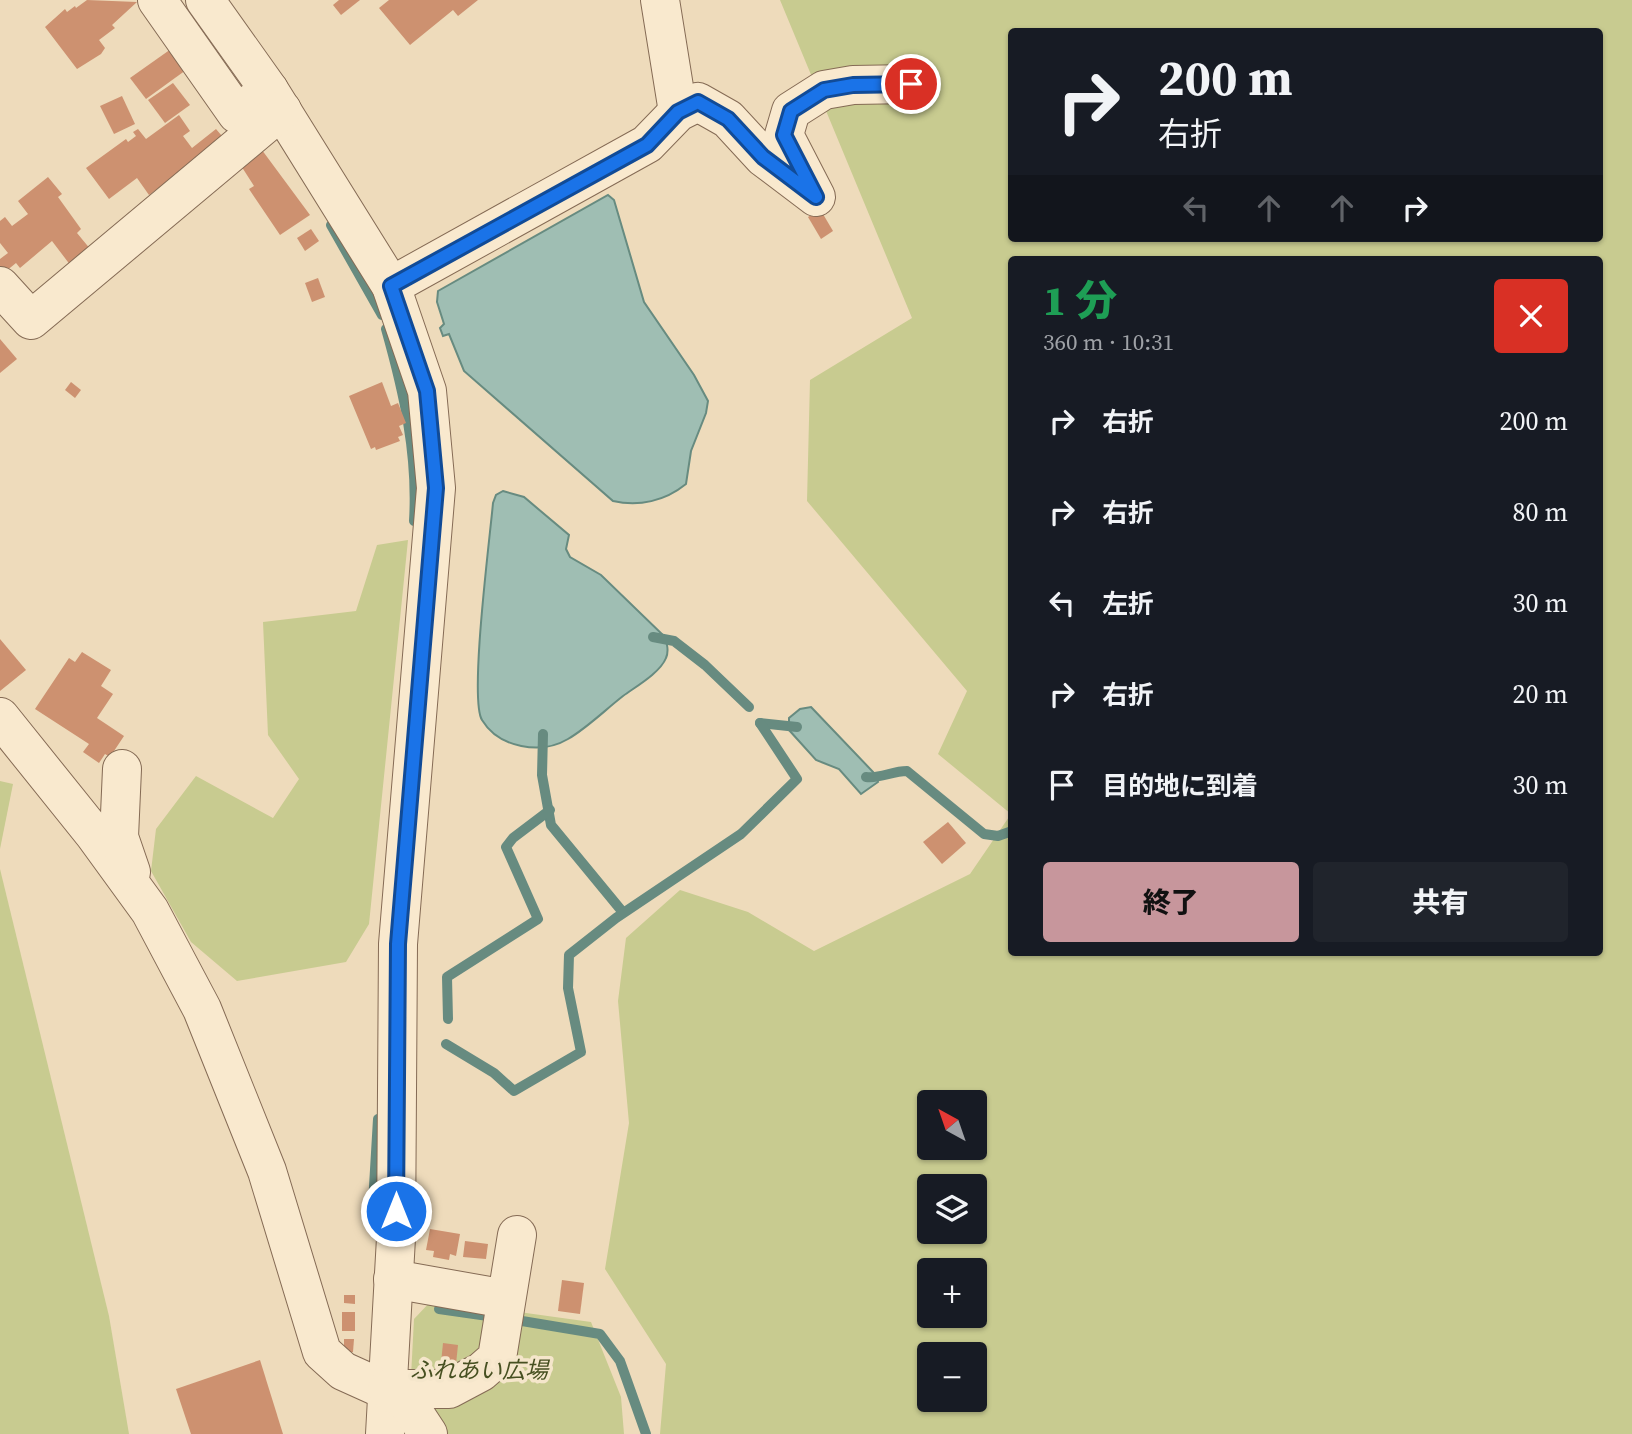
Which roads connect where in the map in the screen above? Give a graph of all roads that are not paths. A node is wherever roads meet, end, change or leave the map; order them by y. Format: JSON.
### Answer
{"nodes":[{"id":1,"x":157,"y":0,"type":"edge"},
{"id":2,"x":205,"y":0,"type":"edge"},
{"id":3,"x":660,"y":0,"type":"edge"},
{"id":4,"x":911,"y":84,"type":"dead end"},
{"id":5,"x":266,"y":107,"type":"junction"},
{"id":6,"x":678,"y":112,"type":"junction"},
{"id":7,"x":0,"y":286,"type":"edge"},
{"id":8,"x":391,"y":286,"type":"junction"},
{"id":9,"x":0,"y":717,"type":"edge"},
{"id":10,"x":122,"y":769,"type":"dead end"},
{"id":11,"x":140,"y":897,"type":"junction"},
{"id":12,"x":517,"y":1235,"type":"dead end"},
{"id":13,"x":393,"y":1279,"type":"junction"},
{"id":14,"x":504,"y":1313,"type":"junction"},
{"id":15,"x":387,"y":1389,"type":"junction"},
{"id":16,"x":385,"y":1434,"type":"edge"},
{"id":17,"x":428,"y":1434,"type":"edge"}],
"edges":[{"from":1,"to":5,"type":"street"},
{"from":2,"to":5,"type":"street"},
{"from":3,"to":6,"type":"street"},
{"from":4,"to":6,"type":"street"},
{"from":5,"to":7,"type":"street"},
{"from":5,"to":8,"type":"street"},
{"from":6,"to":8,"type":"street"},
{"from":8,"to":13,"type":"street"},
{"from":9,"to":11,"type":"street"},
{"from":10,"to":11,"type":"street"},
{"from":11,"to":15,"type":"street"},
{"from":12,"to":14,"type":"street"},
{"from":13,"to":14,"type":"street"},
{"from":13,"to":15,"type":"street"},
{"from":14,"to":15,"type":"street"},
{"from":15,"to":16,"type":"street"},
{"from":15,"to":17,"type":"street"}]}
